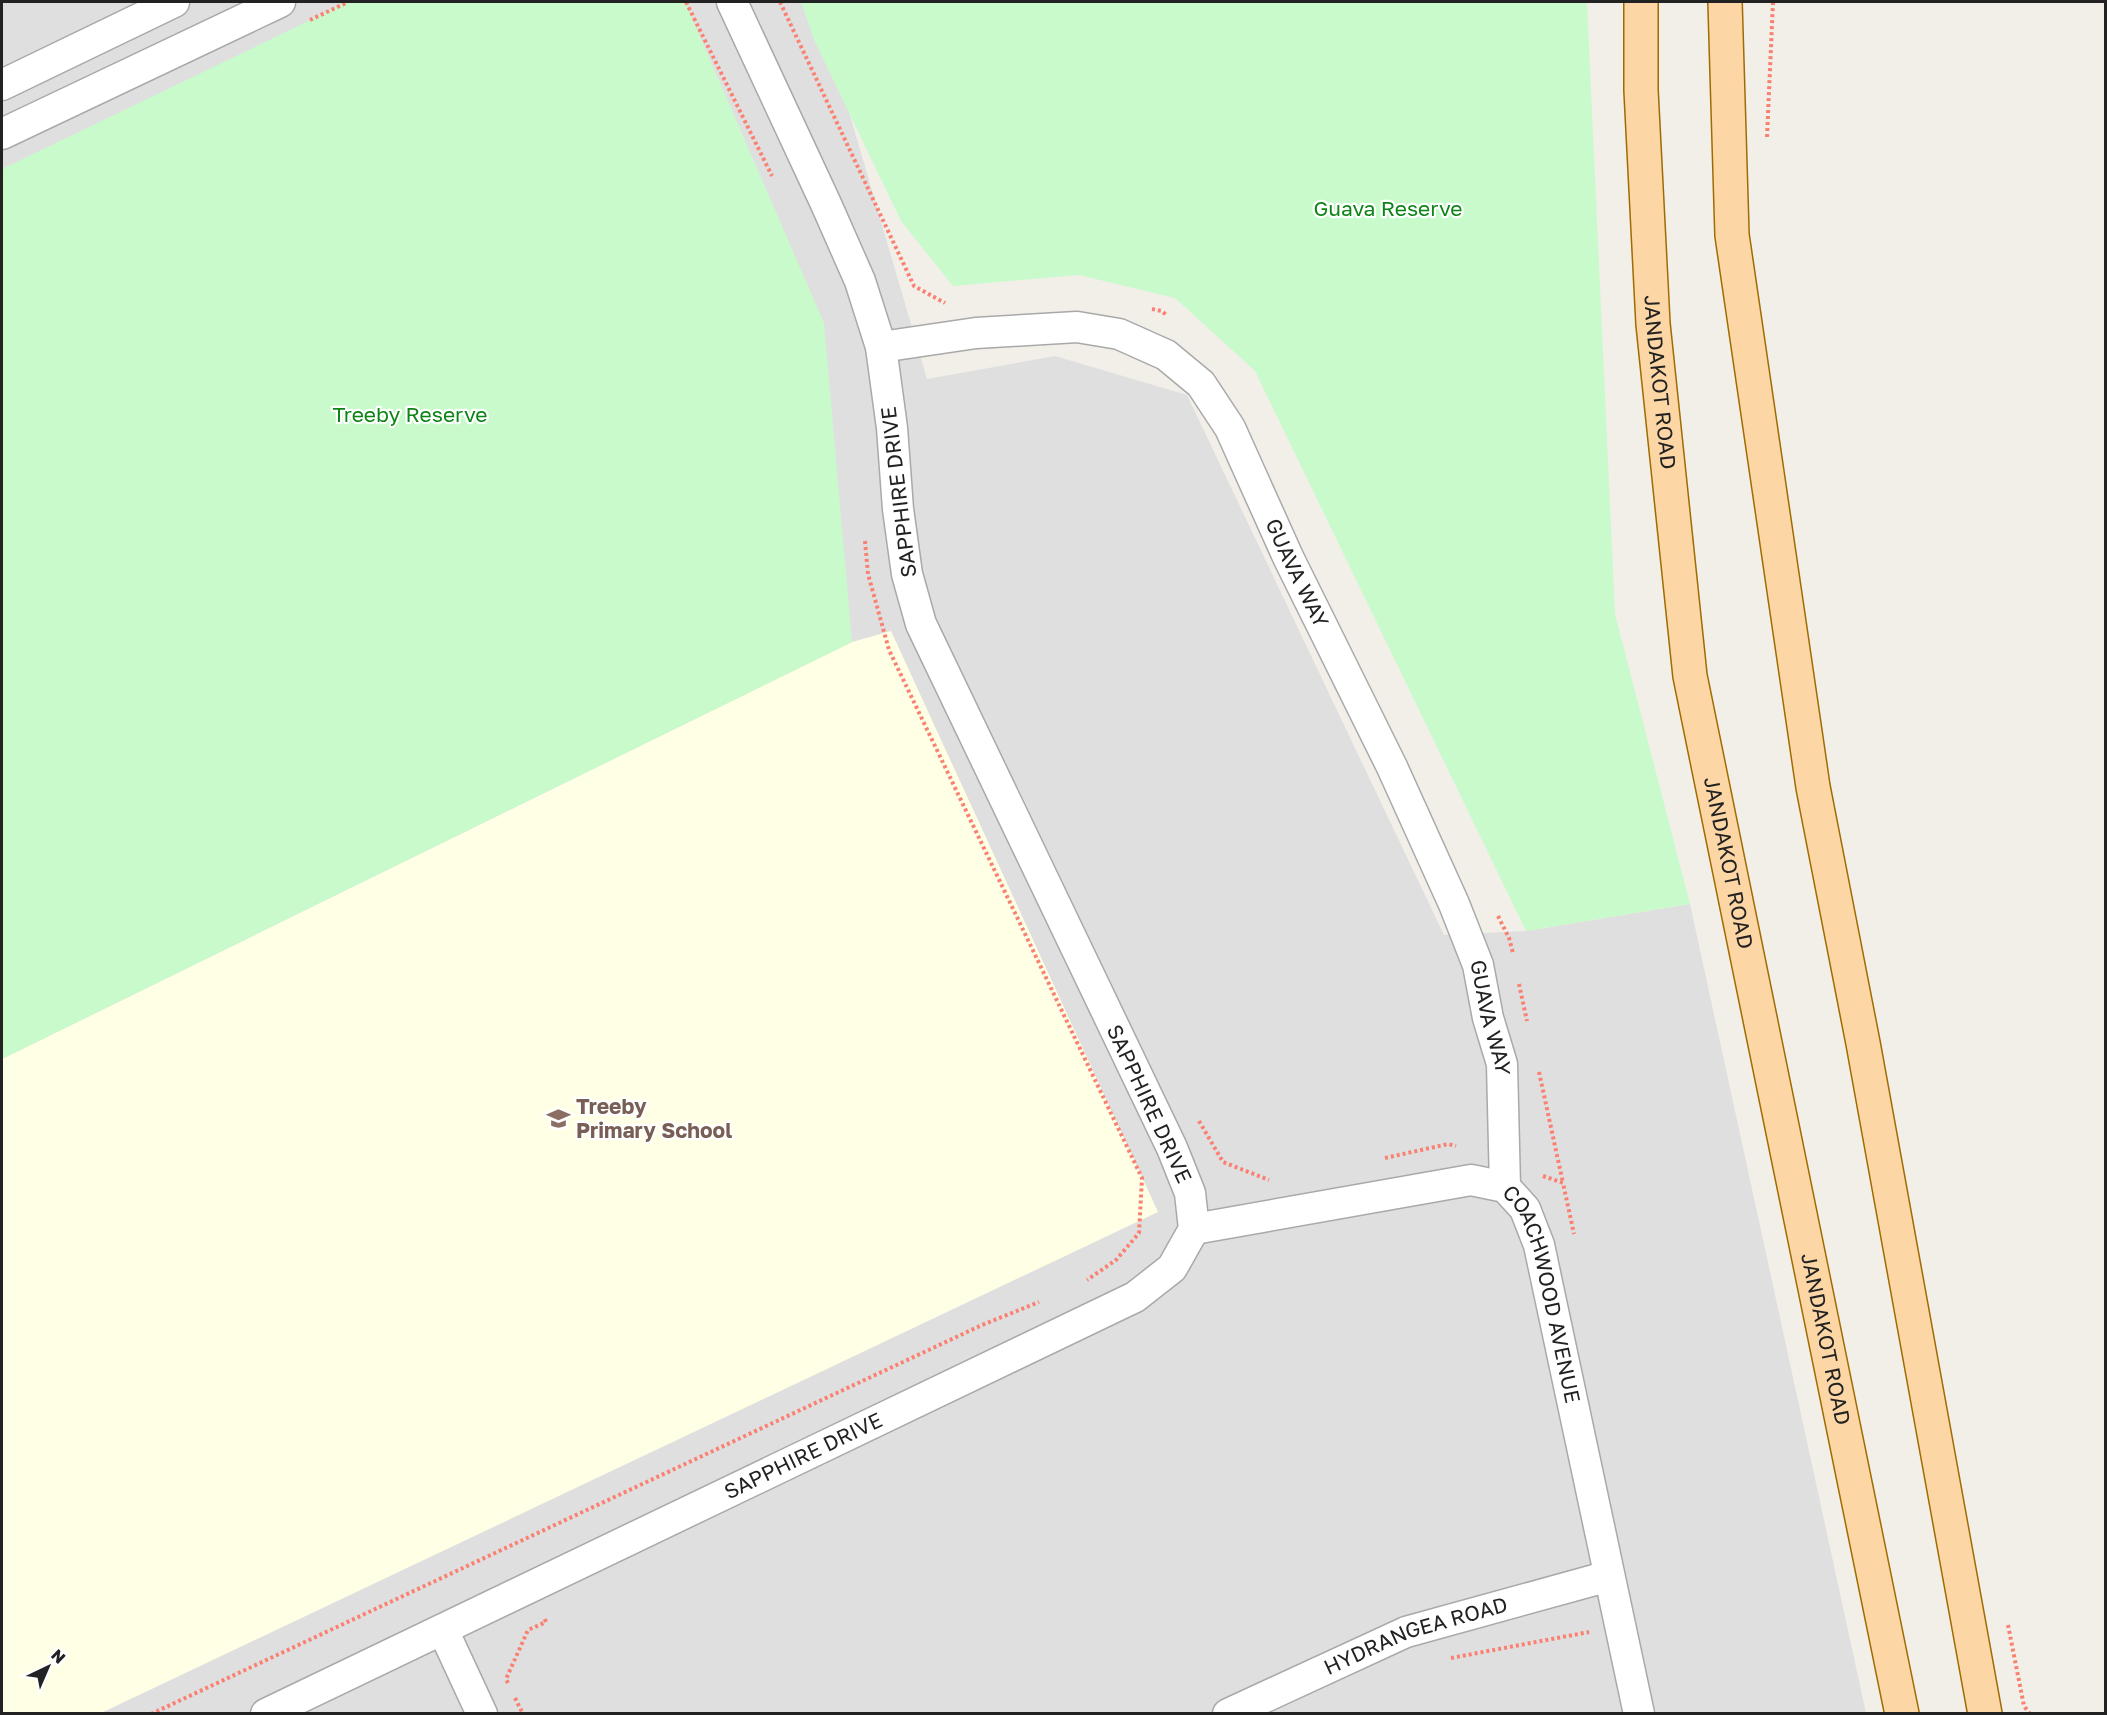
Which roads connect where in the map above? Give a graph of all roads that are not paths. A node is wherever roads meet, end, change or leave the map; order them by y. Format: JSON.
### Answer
{"nodes":[{"id":1,"x":174,"y":2,"type":"edge"},
{"id":2,"x":280,"y":2,"type":"edge"},
{"id":3,"x":732,"y":2,"type":"edge"},
{"id":4,"x":1641,"y":2,"type":"edge"},
{"id":5,"x":1725,"y":2,"type":"edge"},
{"id":6,"x":2,"y":85,"type":"edge"},
{"id":7,"x":2,"y":134,"type":"edge"},
{"id":8,"x":881,"y":347,"type":"junction"},
{"id":9,"x":1504,"y":1175,"type":"junction"},
{"id":10,"x":1194,"y":1229,"type":"junction"},
{"id":11,"x":1609,"y":1576,"type":"junction"},
{"id":12,"x":443,"y":1630,"type":"junction"},
{"id":13,"x":266,"y":1713,"type":"edge"},
{"id":14,"x":482,"y":1713,"type":"edge"},
{"id":15,"x":1228,"y":1713,"type":"edge"},
{"id":16,"x":1639,"y":1713,"type":"edge"},
{"id":17,"x":1902,"y":1713,"type":"edge"},
{"id":18,"x":1985,"y":1713,"type":"edge"}],
"edges":[{"from":1,"to":6,"type":"street"},
{"from":2,"to":7,"type":"street"},
{"from":3,"to":8,"type":"street","name":"SAPPHIRE DRIVE"},
{"from":4,"to":17,"type":"main road","name":"JANDAKOT ROAD"},
{"from":5,"to":18,"type":"main road"},
{"from":8,"to":9,"type":"street","name":"GUAVA WAY"},
{"from":8,"to":10,"type":"street","name":"SAPPHIRE DRIVE"},
{"from":9,"to":10,"type":"street","name":"COACHWOOD AVENUE"},
{"from":9,"to":11,"type":"street","name":"COACHWOOD AVENUE"},
{"from":10,"to":12,"type":"street","name":"SAPPHIRE DRIVE"},
{"from":11,"to":15,"type":"street","name":"HYDRANGEA ROAD"},
{"from":11,"to":16,"type":"street","name":"COACHWOOD AVENUE"},
{"from":12,"to":13,"type":"street","name":"SAPPHIRE DRIVE"},
{"from":12,"to":14,"type":"street"}]}
